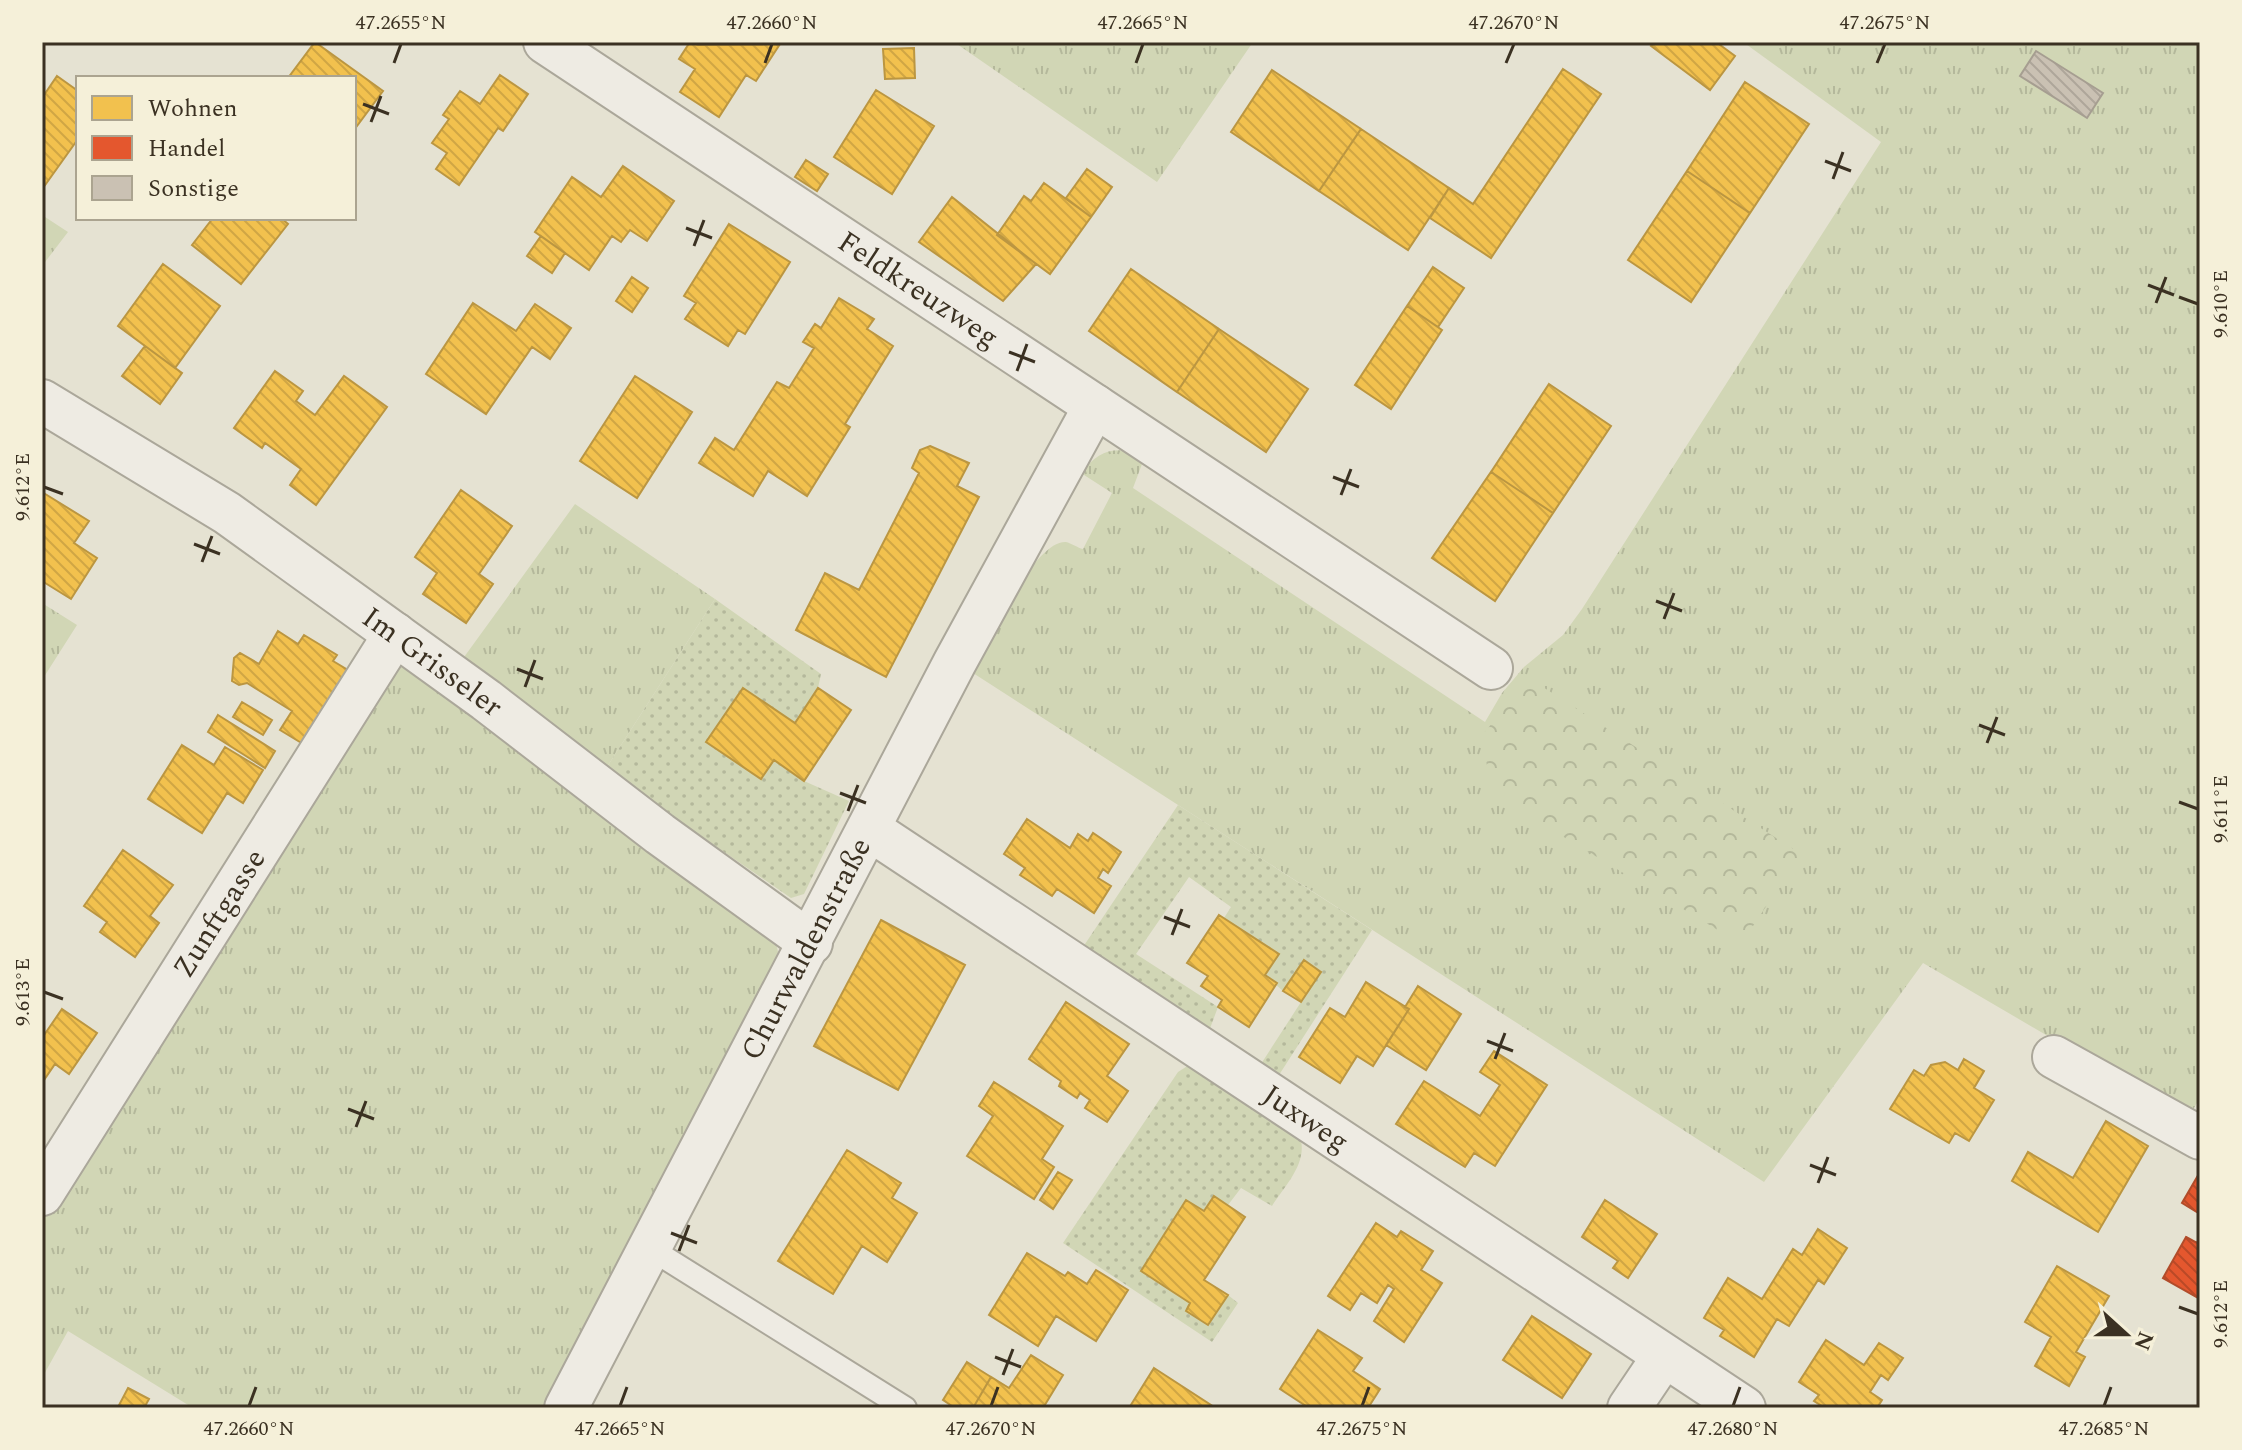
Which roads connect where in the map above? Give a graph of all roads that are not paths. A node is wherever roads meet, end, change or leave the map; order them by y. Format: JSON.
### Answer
{"nodes":[{"id":1,"x":545,"y":42,"type":"edge"},
{"id":2,"x":42,"y":401,"type":"edge"},
{"id":3,"x":1095,"y":406,"type":"junction"},
{"id":4,"x":395,"y":634,"type":"junction"},
{"id":5,"x":1491,"y":668,"type":"dead end"},
{"id":6,"x":869,"y":829,"type":"junction"},
{"id":7,"x":811,"y":943,"type":"junction"},
{"id":8,"x":2054,"y":1057,"type":"dead end"},
{"id":9,"x":2200,"y":1138,"type":"edge"},
{"id":10,"x":42,"y":1194,"type":"edge"},
{"id":11,"x":651,"y":1249,"type":"junction"},
{"id":12,"x":1664,"y":1356,"type":"junction"},
{"id":13,"x":566,"y":1408,"type":"edge"},
{"id":14,"x":905,"y":1408,"type":"edge"},
{"id":15,"x":1629,"y":1408,"type":"edge"},
{"id":16,"x":1744,"y":1408,"type":"edge"}],
"edges":[{"from":1,"to":3,"type":"street","name":"Feldkreuzweg"},
{"from":2,"to":4,"type":"street","name":"Im Grisseler"},
{"from":3,"to":5,"type":"street","name":"Feldkreuzweg"},
{"from":3,"to":6,"type":"street","name":"Churwaldenstraße"},
{"from":4,"to":7,"type":"street","name":"Im Grisseler"},
{"from":4,"to":10,"type":"street","name":"Zunftgasse"},
{"from":6,"to":7,"type":"street","name":"Churwaldenstraße"},
{"from":6,"to":12,"type":"street","name":"Juxweg"},
{"from":7,"to":11,"type":"street","name":"Churwaldenstraße"},
{"from":8,"to":9,"type":"street"},
{"from":11,"to":13,"type":"street","name":"Churwaldenstraße"},
{"from":11,"to":14,"type":"lane"},
{"from":12,"to":15,"type":"street"},
{"from":12,"to":16,"type":"street","name":"Juxweg"}]}
